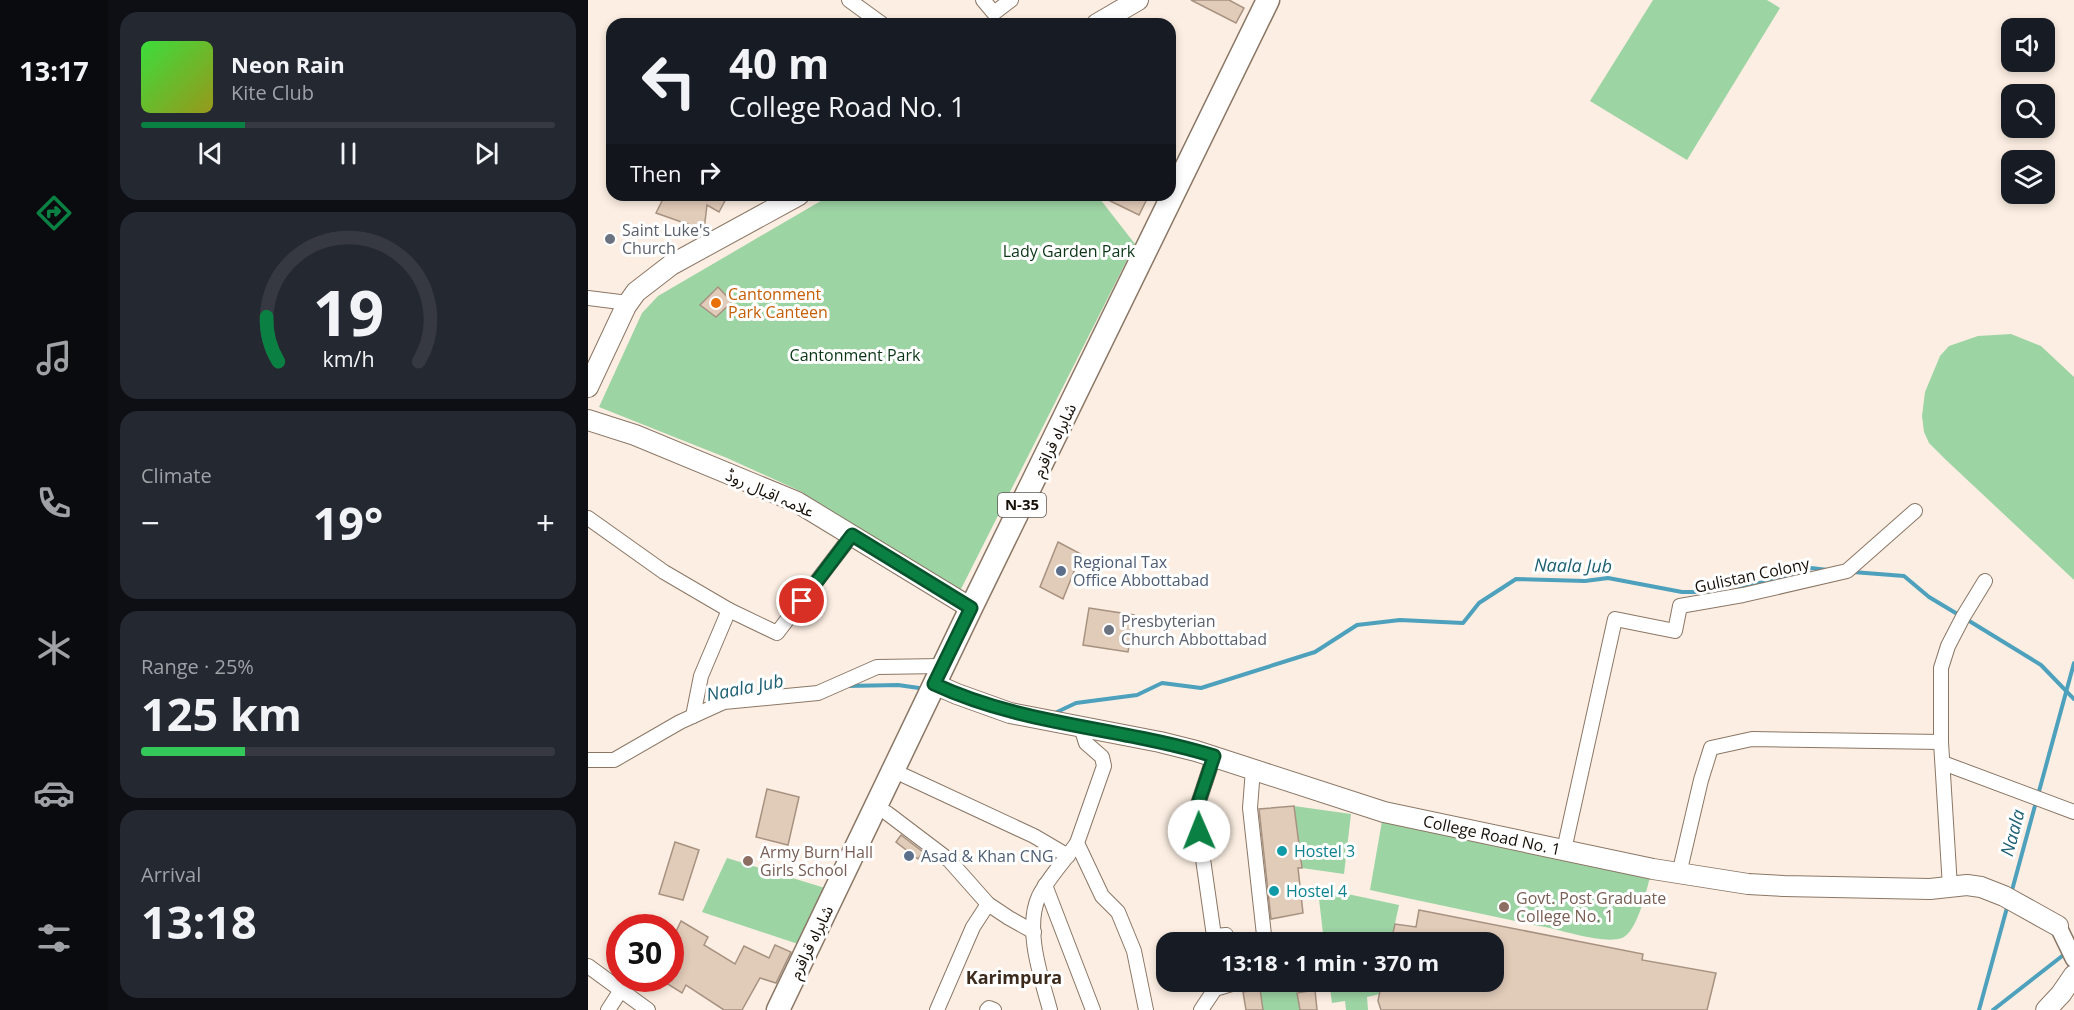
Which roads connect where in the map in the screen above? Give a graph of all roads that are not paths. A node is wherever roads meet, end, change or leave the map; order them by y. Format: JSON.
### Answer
{"nodes":[{"id":1,"x":849,"y":0,"type":"edge"},
{"id":2,"x":983,"y":0,"type":"edge"},
{"id":3,"x":1011,"y":0,"type":"edge"},
{"id":4,"x":1138,"y":0,"type":"edge"},
{"id":5,"x":1268,"y":0,"type":"edge"},
{"id":6,"x":1284,"y":0,"type":"edge"},
{"id":7,"x":874,"y":18,"type":"edge"},
{"id":8,"x":1107,"y":18,"type":"edge"},
{"id":9,"x":1176,"y":188,"type":"edge"},
{"id":10,"x":788,"y":201,"type":"edge"},
{"id":11,"x":1170,"y":201,"type":"edge"},
{"id":12,"x":588,"y":298,"type":"edge"},
{"id":13,"x":628,"y":303,"type":"junction"},
{"id":14,"x":588,"y":387,"type":"edge"},
{"id":15,"x":588,"y":420,"type":"edge"},
{"id":16,"x":1915,"y":511,"type":"dead end"},
{"id":17,"x":588,"y":518,"type":"edge"},
{"id":18,"x":852,"y":535,"type":"junction"},
{"id":19,"x":1985,"y":581,"type":"dead end"},
{"id":20,"x":971,"y":608,"type":"junction"},
{"id":21,"x":729,"y":610,"type":"junction"},
{"id":22,"x":941,"y":680,"type":"junction"},
{"id":23,"x":693,"y":716,"type":"junction"},
{"id":24,"x":1081,"y":727,"type":"junction"},
{"id":25,"x":1941,"y":742,"type":"junction"},
{"id":26,"x":1214,"y":756,"type":"junction"},
{"id":27,"x":588,"y":760,"type":"edge"},
{"id":28,"x":1943,"y":763,"type":"junction"},
{"id":29,"x":1253,"y":769,"type":"junction"},
{"id":30,"x":905,"y":776,"type":"junction"},
{"id":31,"x":2074,"y":812,"type":"edge"},
{"id":32,"x":887,"y":813,"type":"junction"},
{"id":33,"x":1077,"y":843,"type":"junction"},
{"id":34,"x":1564,"y":850,"type":"junction"},
{"id":35,"x":1068,"y":856,"type":"junction"},
{"id":36,"x":1679,"y":874,"type":"junction"},
{"id":37,"x":1045,"y":885,"type":"junction"},
{"id":38,"x":1950,"y":887,"type":"junction"},
{"id":39,"x":988,"y":904,"type":"junction"},
{"id":40,"x":2066,"y":927,"type":"edge"},
{"id":41,"x":1034,"y":932,"type":"junction"},
{"id":42,"x":1213,"y":932,"type":"edge"},
{"id":43,"x":1264,"y":932,"type":"edge"},
{"id":44,"x":2074,"y":959,"type":"edge"},
{"id":45,"x":588,"y":966,"type":"edge"},
{"id":46,"x":2074,"y":975,"type":"edge"},
{"id":47,"x":606,"y":979,"type":"edge"},
{"id":48,"x":620,"y":992,"type":"edge"},
{"id":49,"x":624,"y":992,"type":"edge"},
{"id":50,"x":1213,"y":992,"type":"edge"},
{"id":51,"x":608,"y":1010,"type":"edge"},
{"id":52,"x":648,"y":1010,"type":"edge"},
{"id":53,"x":778,"y":1010,"type":"edge"},
{"id":54,"x":793,"y":1010,"type":"edge"},
{"id":55,"x":937,"y":1010,"type":"edge"},
{"id":56,"x":987,"y":1010,"type":"edge"},
{"id":57,"x":994,"y":1010,"type":"edge"},
{"id":58,"x":1050,"y":1010,"type":"edge"},
{"id":59,"x":1093,"y":1010,"type":"edge"},
{"id":60,"x":1146,"y":1010,"type":"edge"},
{"id":61,"x":1201,"y":1010,"type":"edge"},
{"id":62,"x":2046,"y":1010,"type":"edge"}],
"edges":[{"from":1,"to":7,"type":"street"},
{"from":2,"to":3,"type":"street"},
{"from":4,"to":8,"type":"main road"},
{"from":5,"to":9,"type":"highway","name":"شاہراہ قراقرم","number":"N-35"},
{"from":6,"to":22,"type":"highway","name":"شاہراہ قراقرم","number":"N-35"},
{"from":10,"to":13,"type":"main road"},
{"from":11,"to":20,"type":"highway","name":"شاہراہ قراقرم","number":"N-35"},
{"from":12,"to":13,"type":"street"},
{"from":13,"to":14,"type":"main road"},
{"from":15,"to":18,"type":"main road","name":"علامہ اقبال روڈ"},
{"from":16,"to":34,"type":"street","name":"Gulistan Colony"},
{"from":17,"to":21,"type":"street"},
{"from":18,"to":20,"type":"main road","name":"علامہ اقبال روڈ"},
{"from":18,"to":21,"type":"street"},
{"from":19,"to":25,"type":"street"},
{"from":20,"to":22,"type":"highway","name":"شاہراہ قراقرم","number":"N-35"},
{"from":21,"to":23,"type":"street"},
{"from":22,"to":23,"type":"street"},
{"from":22,"to":24,"type":"main road","name":"College Road No. 1"},
{"from":22,"to":30,"type":"highway","name":"شاہراہ قراقرم","number":"N-35"},
{"from":22,"to":53,"type":"highway","name":"شاہراہ قراقرم","number":"N-35"},
{"from":23,"to":27,"type":"street"},
{"from":24,"to":26,"type":"main road","name":"College Road No. 1"},
{"from":24,"to":33,"type":"street"},
{"from":25,"to":28,"type":"street"},
{"from":25,"to":36,"type":"street"},
{"from":26,"to":29,"type":"main road","name":"College Road No. 1"},
{"from":26,"to":42,"type":"street"},
{"from":28,"to":31,"type":"street"},
{"from":28,"to":38,"type":"street"},
{"from":29,"to":34,"type":"main road","name":"College Road No. 1"},
{"from":29,"to":43,"type":"street"},
{"from":30,"to":32,"type":"highway","name":"شاہراہ قراقرم","number":"N-35"},
{"from":30,"to":35,"type":"street"},
{"from":32,"to":39,"type":"street"},
{"from":32,"to":54,"type":"highway","name":"شاہراہ قراقرم","number":"N-35"},
{"from":33,"to":35,"type":"street"},
{"from":33,"to":60,"type":"street"},
{"from":34,"to":36,"type":"main road","name":"College Road No. 1"},
{"from":35,"to":37,"type":"street"},
{"from":36,"to":38,"type":"main road","name":"College Road No. 1"},
{"from":37,"to":41,"type":"street"},
{"from":37,"to":59,"type":"street"},
{"from":38,"to":40,"type":"main road","name":"College Road No. 1"},
{"from":39,"to":41,"type":"street"},
{"from":39,"to":55,"type":"street"},
{"from":40,"to":44,"type":"street"},
{"from":41,"to":58,"type":"street"},
{"from":45,"to":47,"type":"street"},
{"from":46,"to":62,"type":"main road"},
{"from":48,"to":51,"type":"street"},
{"from":49,"to":52,"type":"street"},
{"from":50,"to":61,"type":"street"},
{"from":56,"to":57,"type":"street"}]}
